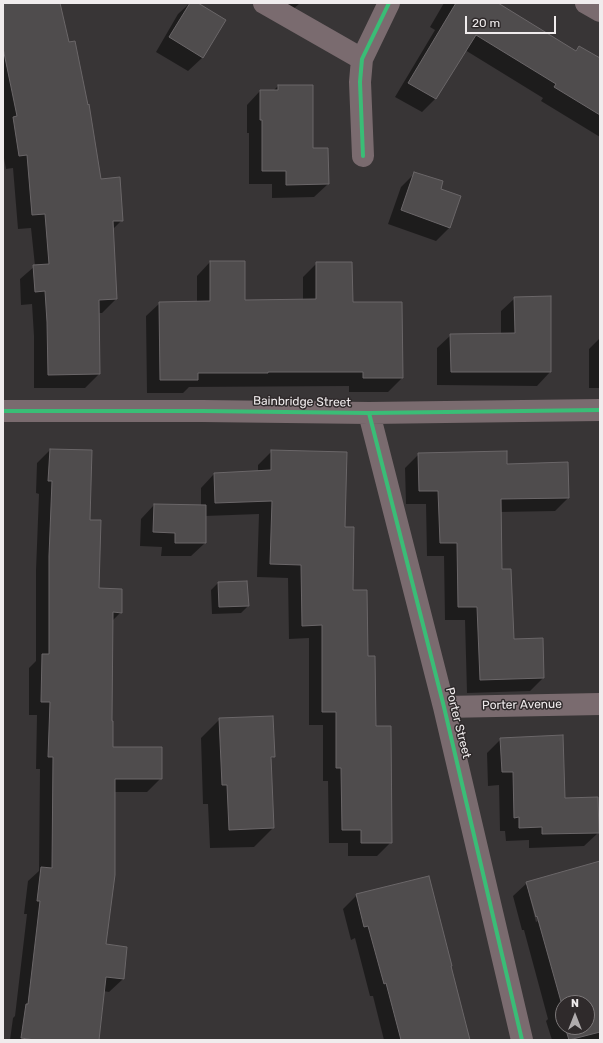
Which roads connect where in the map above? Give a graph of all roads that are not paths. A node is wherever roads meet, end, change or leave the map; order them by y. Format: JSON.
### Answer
{"nodes":[{"id":1,"x":264,"y":3,"type":"edge"},
{"id":2,"x":389,"y":3,"type":"edge"},
{"id":3,"x":586,"y":3,"type":"edge"},
{"id":4,"x":600,"y":11,"type":"edge"},
{"id":5,"x":362,"y":59,"type":"junction"},
{"id":6,"x":362,"y":156,"type":"dead end"},
{"id":7,"x":600,"y":410,"type":"edge"},
{"id":8,"x":3,"y":411,"type":"edge"},
{"id":9,"x":369,"y":413,"type":"junction"},
{"id":10,"x":600,"y":704,"type":"edge"},
{"id":11,"x":444,"y":707,"type":"junction"},
{"id":12,"x":522,"y":1040,"type":"edge"}],
"edges":[{"from":1,"to":5,"type":"street"},
{"from":2,"to":5,"type":"street"},
{"from":3,"to":4,"type":"street"},
{"from":5,"to":6,"type":"street"},
{"from":7,"to":9,"type":"street","name":"Bainbridge Street"},
{"from":8,"to":9,"type":"street","name":"Bainbridge Street"},
{"from":9,"to":11,"type":"street","name":"Porter Street"},
{"from":10,"to":11,"type":"street","name":"Porter Avenue"},
{"from":11,"to":12,"type":"street","name":"Porter Street"}]}
